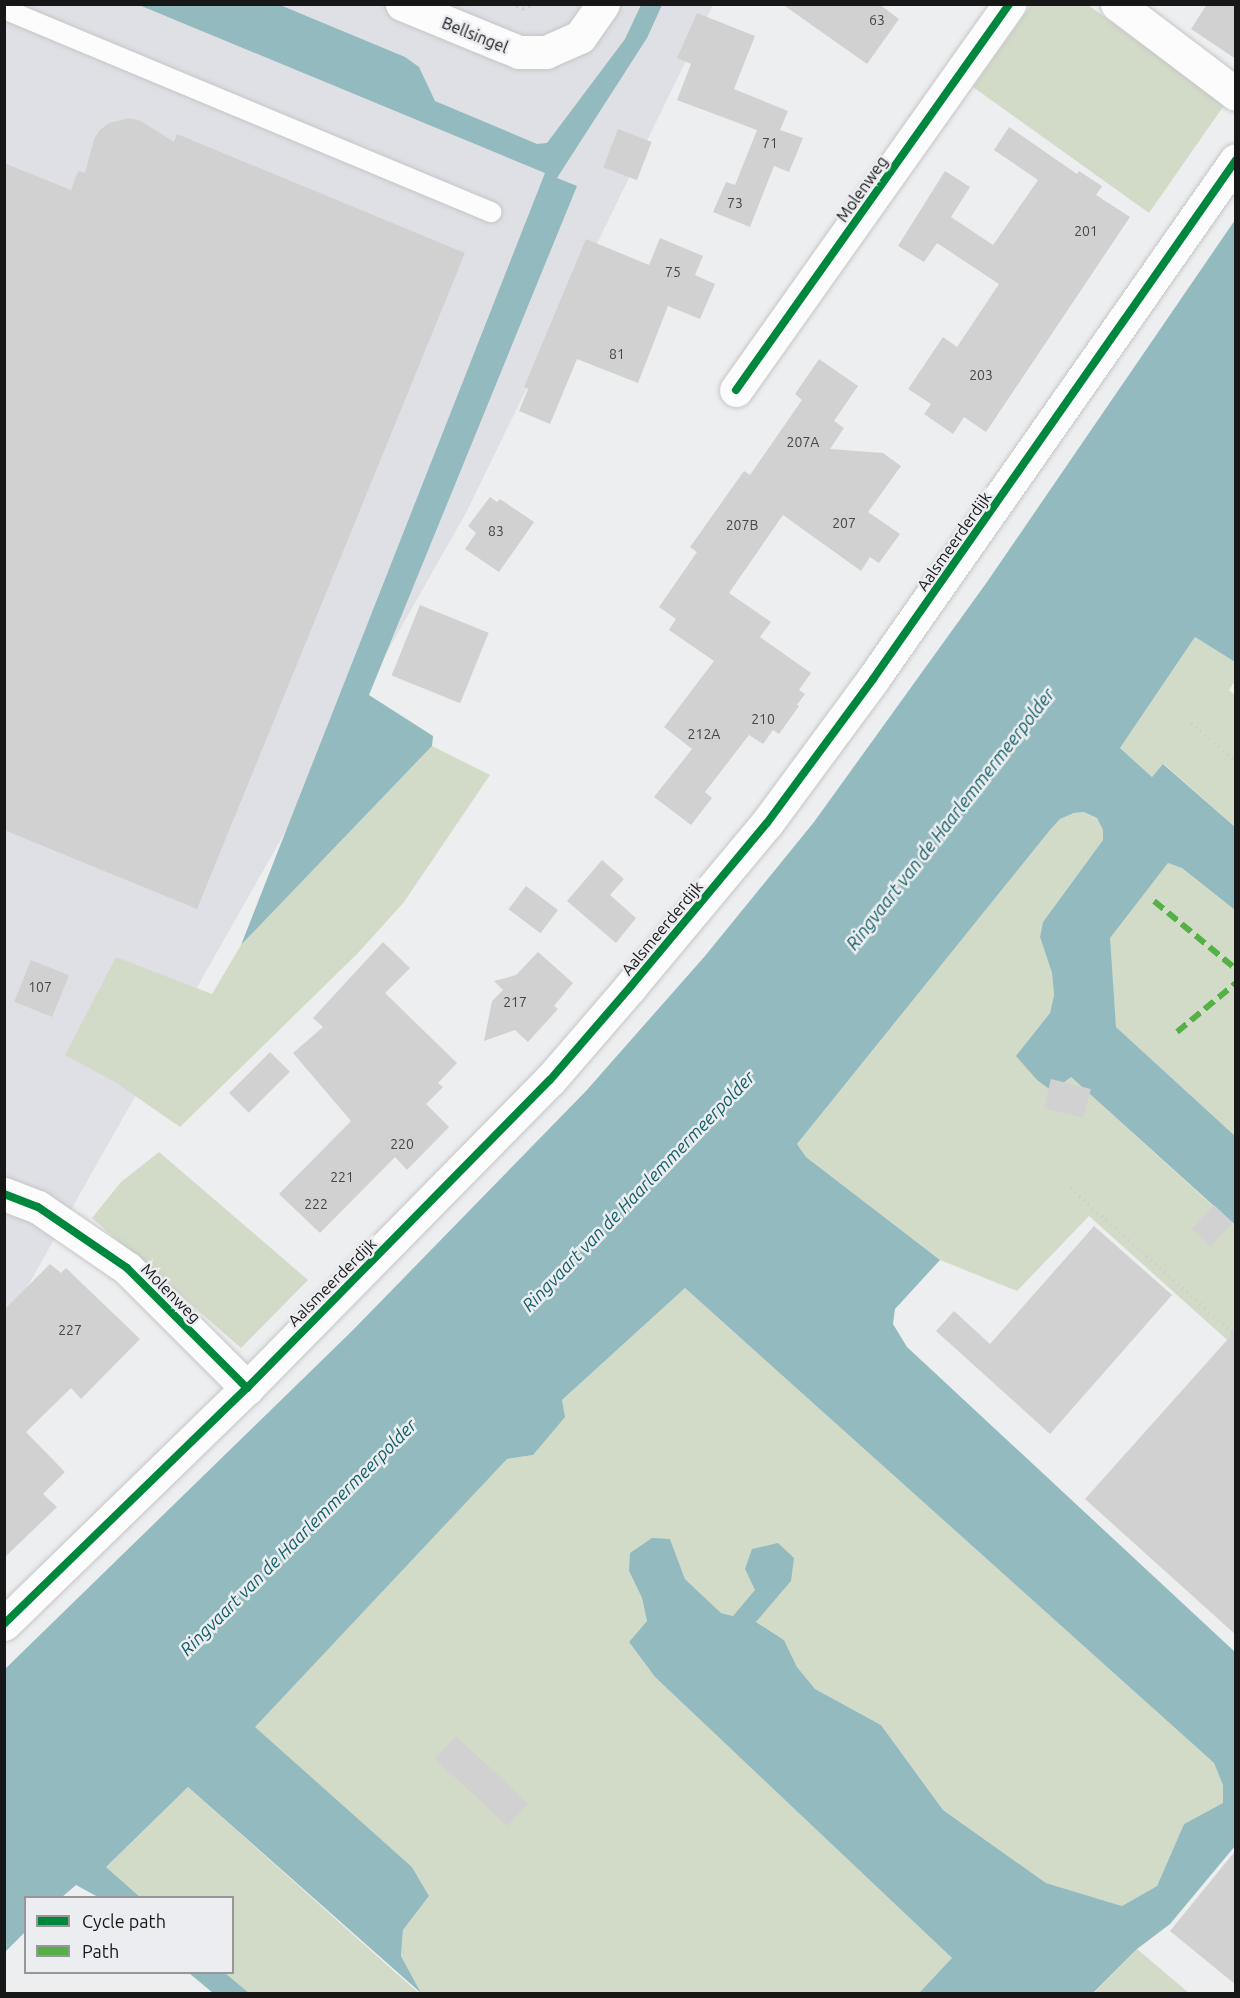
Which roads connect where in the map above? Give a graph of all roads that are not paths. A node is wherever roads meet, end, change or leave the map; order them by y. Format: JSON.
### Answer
{"nodes":[{"id":1,"x":402,"y":4,"type":"edge"},
{"id":2,"x":603,"y":4,"type":"edge"},
{"id":3,"x":1009,"y":4,"type":"edge"},
{"id":4,"x":1117,"y":4,"type":"edge"},
{"id":5,"x":4,"y":9,"type":"edge"},
{"id":6,"x":1236,"y":94,"type":"edge"},
{"id":7,"x":1236,"y":160,"type":"edge"},
{"id":8,"x":491,"y":212,"type":"dead end"},
{"id":9,"x":736,"y":390,"type":"dead end"},
{"id":10,"x":4,"y":1194,"type":"edge"},
{"id":11,"x":247,"y":1388,"type":"junction"},
{"id":12,"x":4,"y":1624,"type":"edge"}],
"edges":[{"from":1,"to":2,"type":"street","name":"Bellsingel"},
{"from":3,"to":9,"type":"street","name":"Molenweg"},
{"from":4,"to":6,"type":"street"},
{"from":5,"to":8,"type":"lane"},
{"from":7,"to":11,"type":"street","name":"Aalsmeerderdijk"},
{"from":10,"to":11,"type":"street","name":"Molenweg"},
{"from":11,"to":12,"type":"street","name":"Aalsmeerderdijk"}]}
